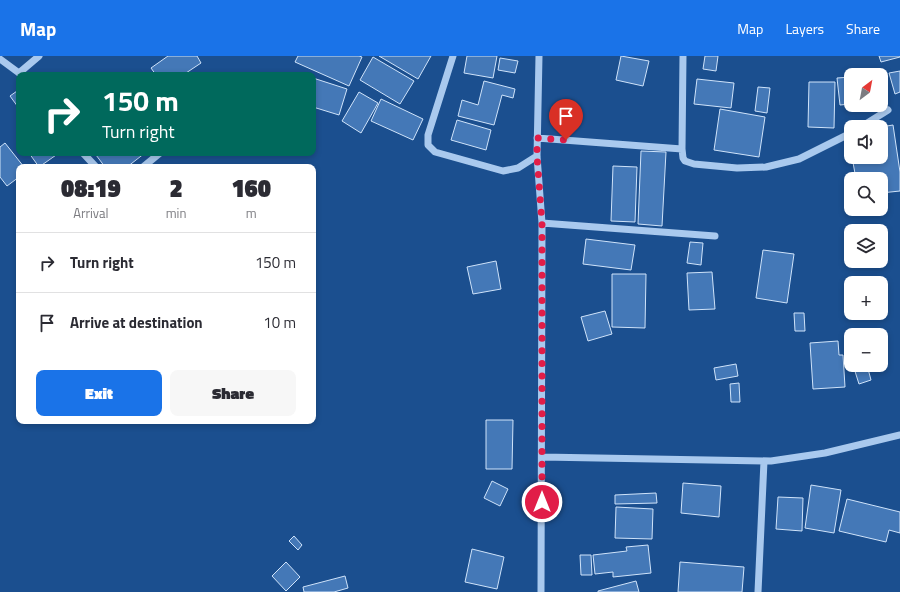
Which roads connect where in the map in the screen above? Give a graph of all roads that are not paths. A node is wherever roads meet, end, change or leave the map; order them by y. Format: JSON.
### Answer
{"nodes":[{"id":1,"x":39,"y":56,"type":"edge"},
{"id":2,"x":453,"y":56,"type":"edge"},
{"id":3,"x":538,"y":56,"type":"edge"},
{"id":4,"x":683,"y":56,"type":"edge"},
{"id":5,"x":0,"y":60,"type":"edge"},
{"id":6,"x":17,"y":72,"type":"edge"},
{"id":7,"x":22,"y":72,"type":"edge"},
{"id":8,"x":885,"y":112,"type":"edge"},
{"id":9,"x":872,"y":120,"type":"edge"},
{"id":10,"x":537,"y":138,"type":"junction"},
{"id":11,"x":844,"y":138,"type":"edge"},
{"id":12,"x":682,"y":149,"type":"junction"},
{"id":13,"x":86,"y":156,"type":"edge"},
{"id":14,"x":156,"y":156,"type":"edge"},
{"id":15,"x":537,"y":156,"type":"junction"},
{"id":16,"x":93,"y":164,"type":"edge"},
{"id":17,"x":147,"y":164,"type":"edge"},
{"id":18,"x":542,"y":223,"type":"junction"},
{"id":19,"x":715,"y":236,"type":"dead end"},
{"id":20,"x":900,"y":435,"type":"edge"},
{"id":21,"x":542,"y":456,"type":"junction"},
{"id":22,"x":764,"y":461,"type":"junction"},
{"id":23,"x":541,"y":592,"type":"edge"},
{"id":24,"x":758,"y":592,"type":"edge"}],
"edges":[{"from":1,"to":7,"type":"street"},
{"from":2,"to":15,"type":"street"},
{"from":3,"to":10,"type":"street"},
{"from":4,"to":12,"type":"street"},
{"from":5,"to":6,"type":"street"},
{"from":8,"to":9,"type":"street"},
{"from":10,"to":12,"type":"street"},
{"from":10,"to":15,"type":"street"},
{"from":11,"to":12,"type":"street"},
{"from":13,"to":16,"type":"street"},
{"from":14,"to":17,"type":"street"},
{"from":15,"to":18,"type":"street"},
{"from":18,"to":19,"type":"street"},
{"from":18,"to":21,"type":"street"},
{"from":20,"to":22,"type":"street"},
{"from":21,"to":22,"type":"street"},
{"from":21,"to":23,"type":"street"},
{"from":22,"to":24,"type":"street"}]}
